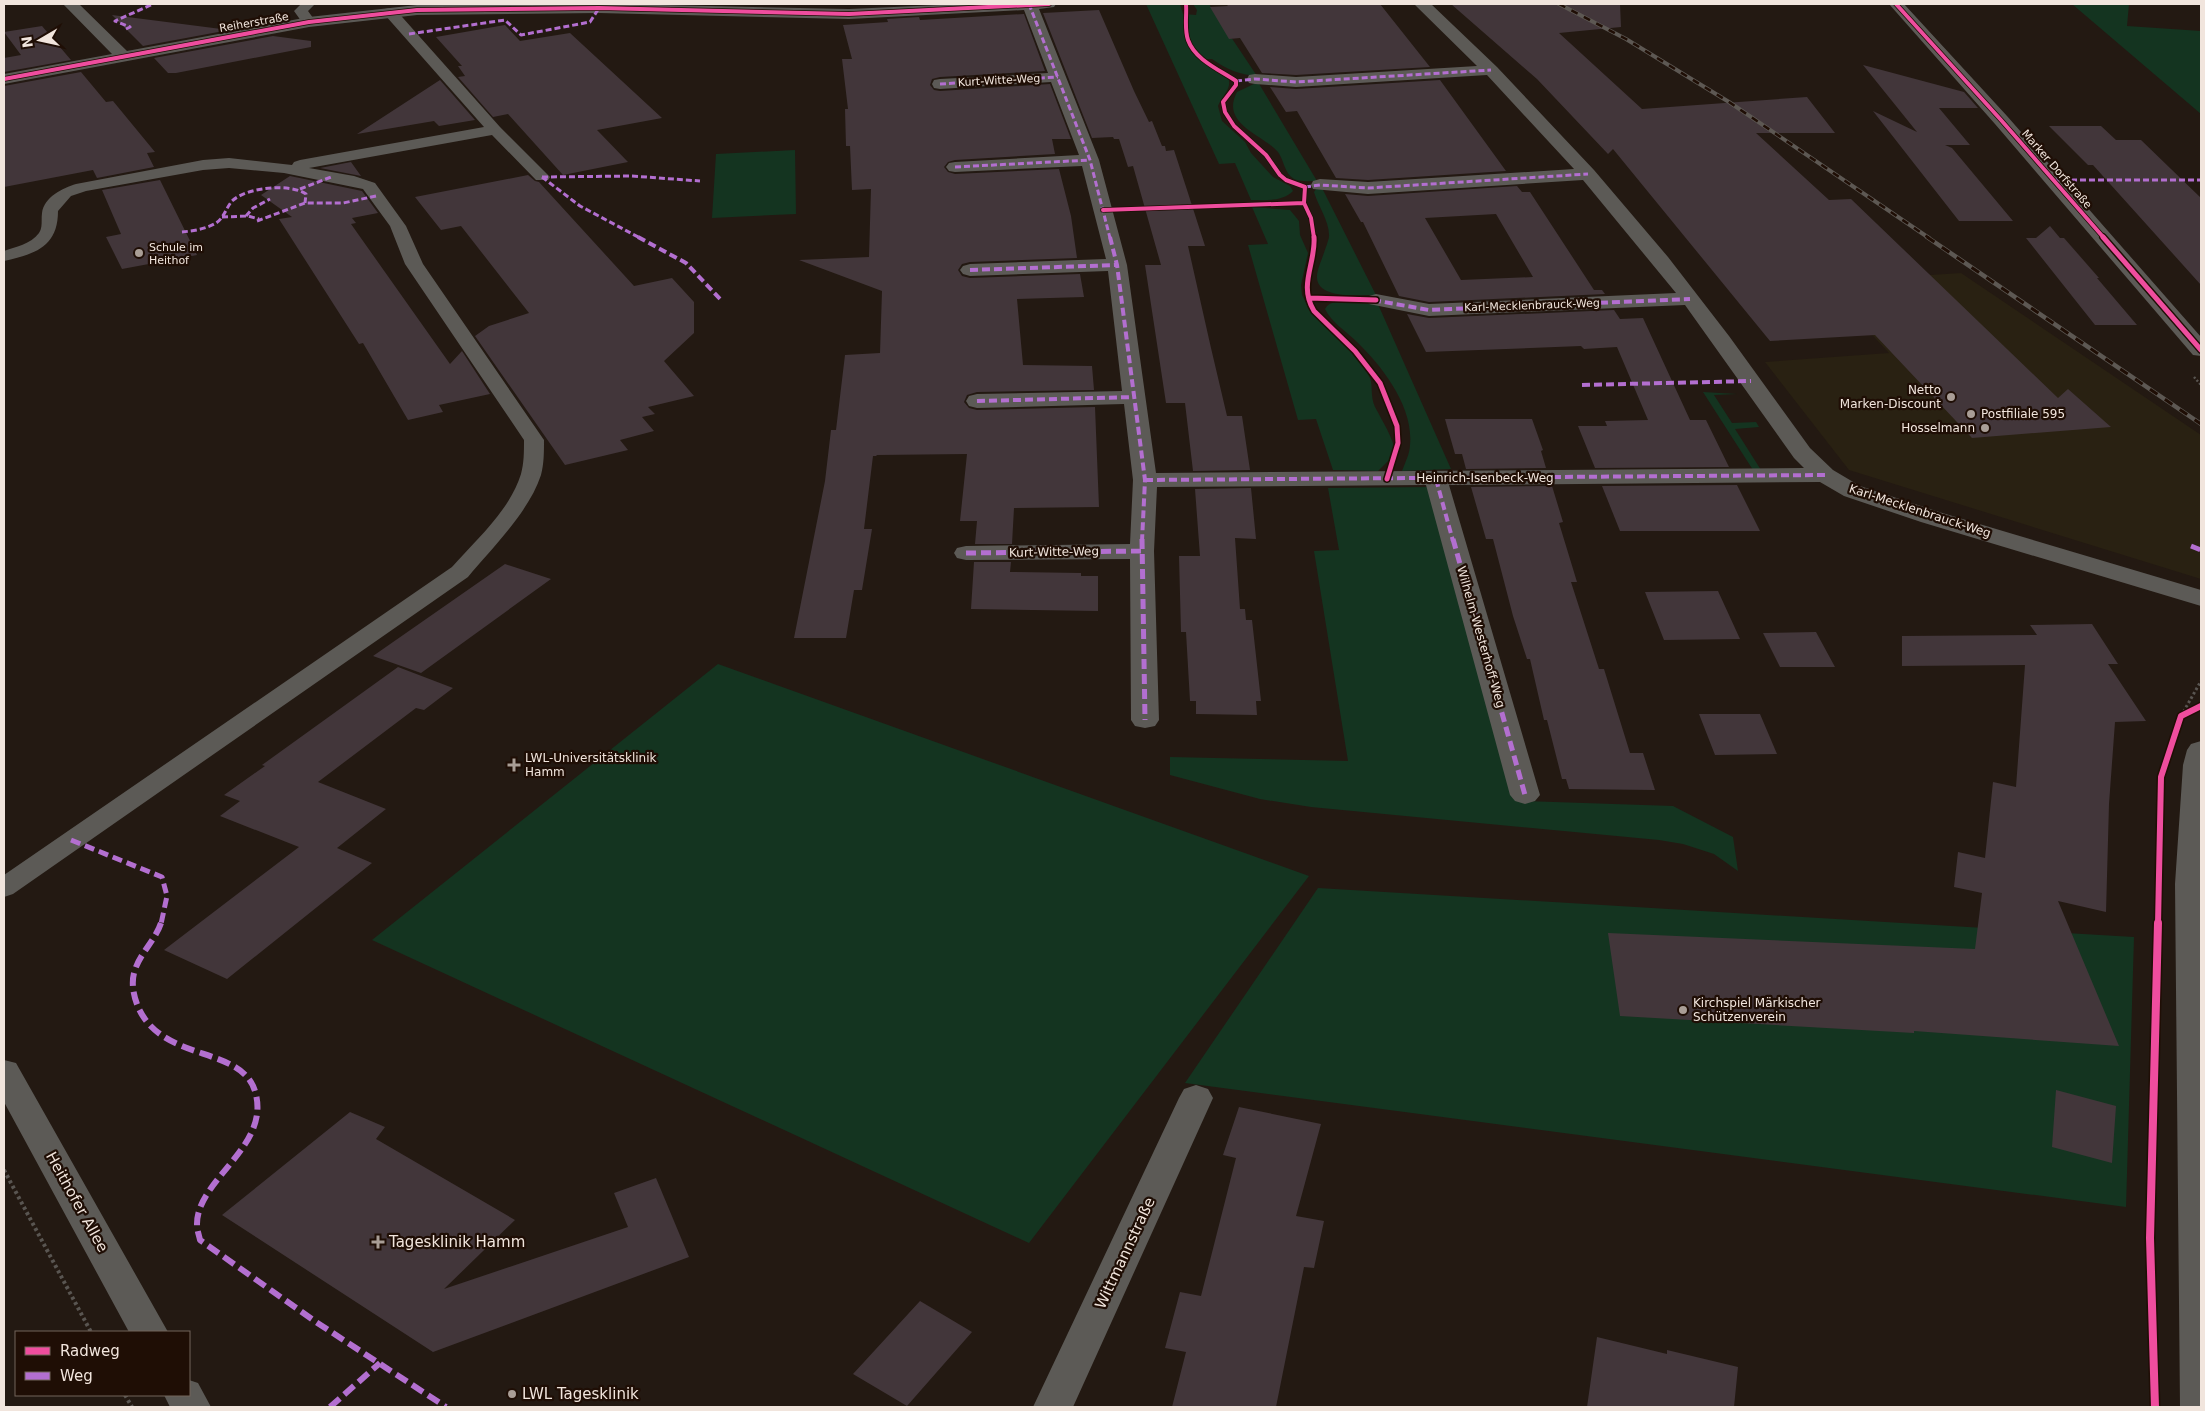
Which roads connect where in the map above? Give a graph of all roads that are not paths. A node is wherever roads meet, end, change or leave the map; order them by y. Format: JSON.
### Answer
{"nodes":[{"id":1,"x":70,"y":4,"type":"edge"},
{"id":2,"x":308,"y":4,"type":"edge"},
{"id":3,"x":1036,"y":4,"type":"edge"},
{"id":4,"x":1422,"y":4,"type":"edge"},
{"id":5,"x":1896,"y":4,"type":"edge"},
{"id":6,"x":600,"y":6,"type":"edge"},
{"id":7,"x":390,"y":12,"type":"junction"},
{"id":8,"x":309,"y":22,"type":"junction"},
{"id":9,"x":123,"y":56,"type":"junction"},
{"id":10,"x":1491,"y":70,"type":"junction"},
{"id":11,"x":1058,"y":77,"type":"junction"},
{"id":12,"x":4,"y":79,"type":"edge"},
{"id":13,"x":1255,"y":79,"type":"dead end"},
{"id":14,"x":940,"y":84,"type":"dead end"},
{"id":15,"x":495,"y":130,"type":"junction"},
{"id":16,"x":1090,"y":160,"type":"junction"},
{"id":17,"x":955,"y":167,"type":"dead end"},
{"id":18,"x":284,"y":168,"type":"junction"},
{"id":19,"x":1588,"y":174,"type":"junction"},
{"id":20,"x":542,"y":176,"type":"dead end"},
{"id":21,"x":1320,"y":185,"type":"dead end"},
{"id":22,"x":4,"y":256,"type":"edge"},
{"id":23,"x":1117,"y":265,"type":"junction"},
{"id":24,"x":970,"y":270,"type":"dead end"},
{"id":25,"x":1690,"y":299,"type":"junction"},
{"id":26,"x":1376,"y":300,"type":"dead end"},
{"id":27,"x":2201,"y":350,"type":"edge"},
{"id":28,"x":1134,"y":398,"type":"junction"},
{"id":29,"x":977,"y":400,"type":"dead end"},
{"id":30,"x":1825,"y":475,"type":"junction"},
{"id":31,"x":1436,"y":479,"type":"junction"},
{"id":32,"x":1145,"y":480,"type":"junction"},
{"id":33,"x":1142,"y":551,"type":"junction"},
{"id":34,"x":966,"y":553,"type":"dead end"},
{"id":35,"x":2201,"y":598,"type":"edge"},
{"id":36,"x":1145,"y":720,"type":"dead end"},
{"id":37,"x":2201,"y":750,"type":"edge"},
{"id":38,"x":1525,"y":795,"type":"dead end"},
{"id":39,"x":4,"y":888,"type":"edge"},
{"id":40,"x":4,"y":1072,"type":"edge"},
{"id":41,"x":1196,"y":1098,"type":"dead end"},
{"id":42,"x":148,"y":1331,"type":"edge"},
{"id":43,"x":185,"y":1396,"type":"edge"},
{"id":44,"x":191,"y":1407,"type":"edge"},
{"id":45,"x":1053,"y":1407,"type":"edge"},
{"id":46,"x":2200,"y":1407,"type":"edge"}],
"edges":[{"from":1,"to":9,"type":"street"},
{"from":2,"to":8,"type":"lane"},
{"from":3,"to":6,"type":"street","name":"Reiherstraße"},
{"from":3,"to":11,"type":"street","name":"Kurt-Witte-Weg"},
{"from":4,"to":10,"type":"street","name":"Karl-Mecklenbrauck-Weg"},
{"from":5,"to":27,"type":"street","name":"Marker Dorfstraße"},
{"from":6,"to":7,"type":"street","name":"Reiherstraße"},
{"from":7,"to":8,"type":"street","name":"Reiherstraße"},
{"from":7,"to":15,"type":"lane"},
{"from":8,"to":9,"type":"street","name":"Reiherstraße"},
{"from":9,"to":12,"type":"street","name":"Reiherstraße"},
{"from":10,"to":13,"type":"street"},
{"from":10,"to":19,"type":"street","name":"Karl-Mecklenbrauck-Weg"},
{"from":11,"to":14,"type":"street","name":"Kurt-Witte-Weg"},
{"from":11,"to":16,"type":"street","name":"Kurt-Witte-Weg"},
{"from":15,"to":18,"type":"lane"},
{"from":15,"to":20,"type":"lane"},
{"from":16,"to":17,"type":"street"},
{"from":16,"to":23,"type":"street","name":"Kurt-Witte-Weg"},
{"from":18,"to":22,"type":"lane"},
{"from":18,"to":39,"type":"lane"},
{"from":19,"to":21,"type":"street"},
{"from":19,"to":25,"type":"street","name":"Karl-Mecklenbrauck-Weg"},
{"from":23,"to":24,"type":"street"},
{"from":23,"to":28,"type":"street","name":"Kurt-Witte-Weg"},
{"from":25,"to":26,"type":"street","name":"Karl-Mecklenbrauck-Weg"},
{"from":25,"to":30,"type":"street","name":"Karl-Mecklenbrauck-Weg"},
{"from":28,"to":29,"type":"street"},
{"from":28,"to":32,"type":"street","name":"Kurt-Witte-Weg"},
{"from":30,"to":31,"type":"street","name":"Heinrich-Isenbeck-Weg"},
{"from":30,"to":35,"type":"street","name":"Karl-Mecklenbrauck-Weg"},
{"from":31,"to":32,"type":"street","name":"Heinrich-Isenbeck-Weg"},
{"from":31,"to":38,"type":"street","name":"Wilhelm-Westerhoff-Weg"},
{"from":32,"to":33,"type":"street","name":"Kurt-Witte-Weg"},
{"from":33,"to":34,"type":"street","name":"Kurt-Witte-Weg"},
{"from":33,"to":36,"type":"street","name":"Kurt-Witte-Weg"},
{"from":37,"to":46,"type":"street"},
{"from":40,"to":42,"type":"street","name":"Heithofer Allee"},
{"from":41,"to":45,"type":"street","name":"Wittmannstraße"},
{"from":43,"to":44,"type":"street"}]}
